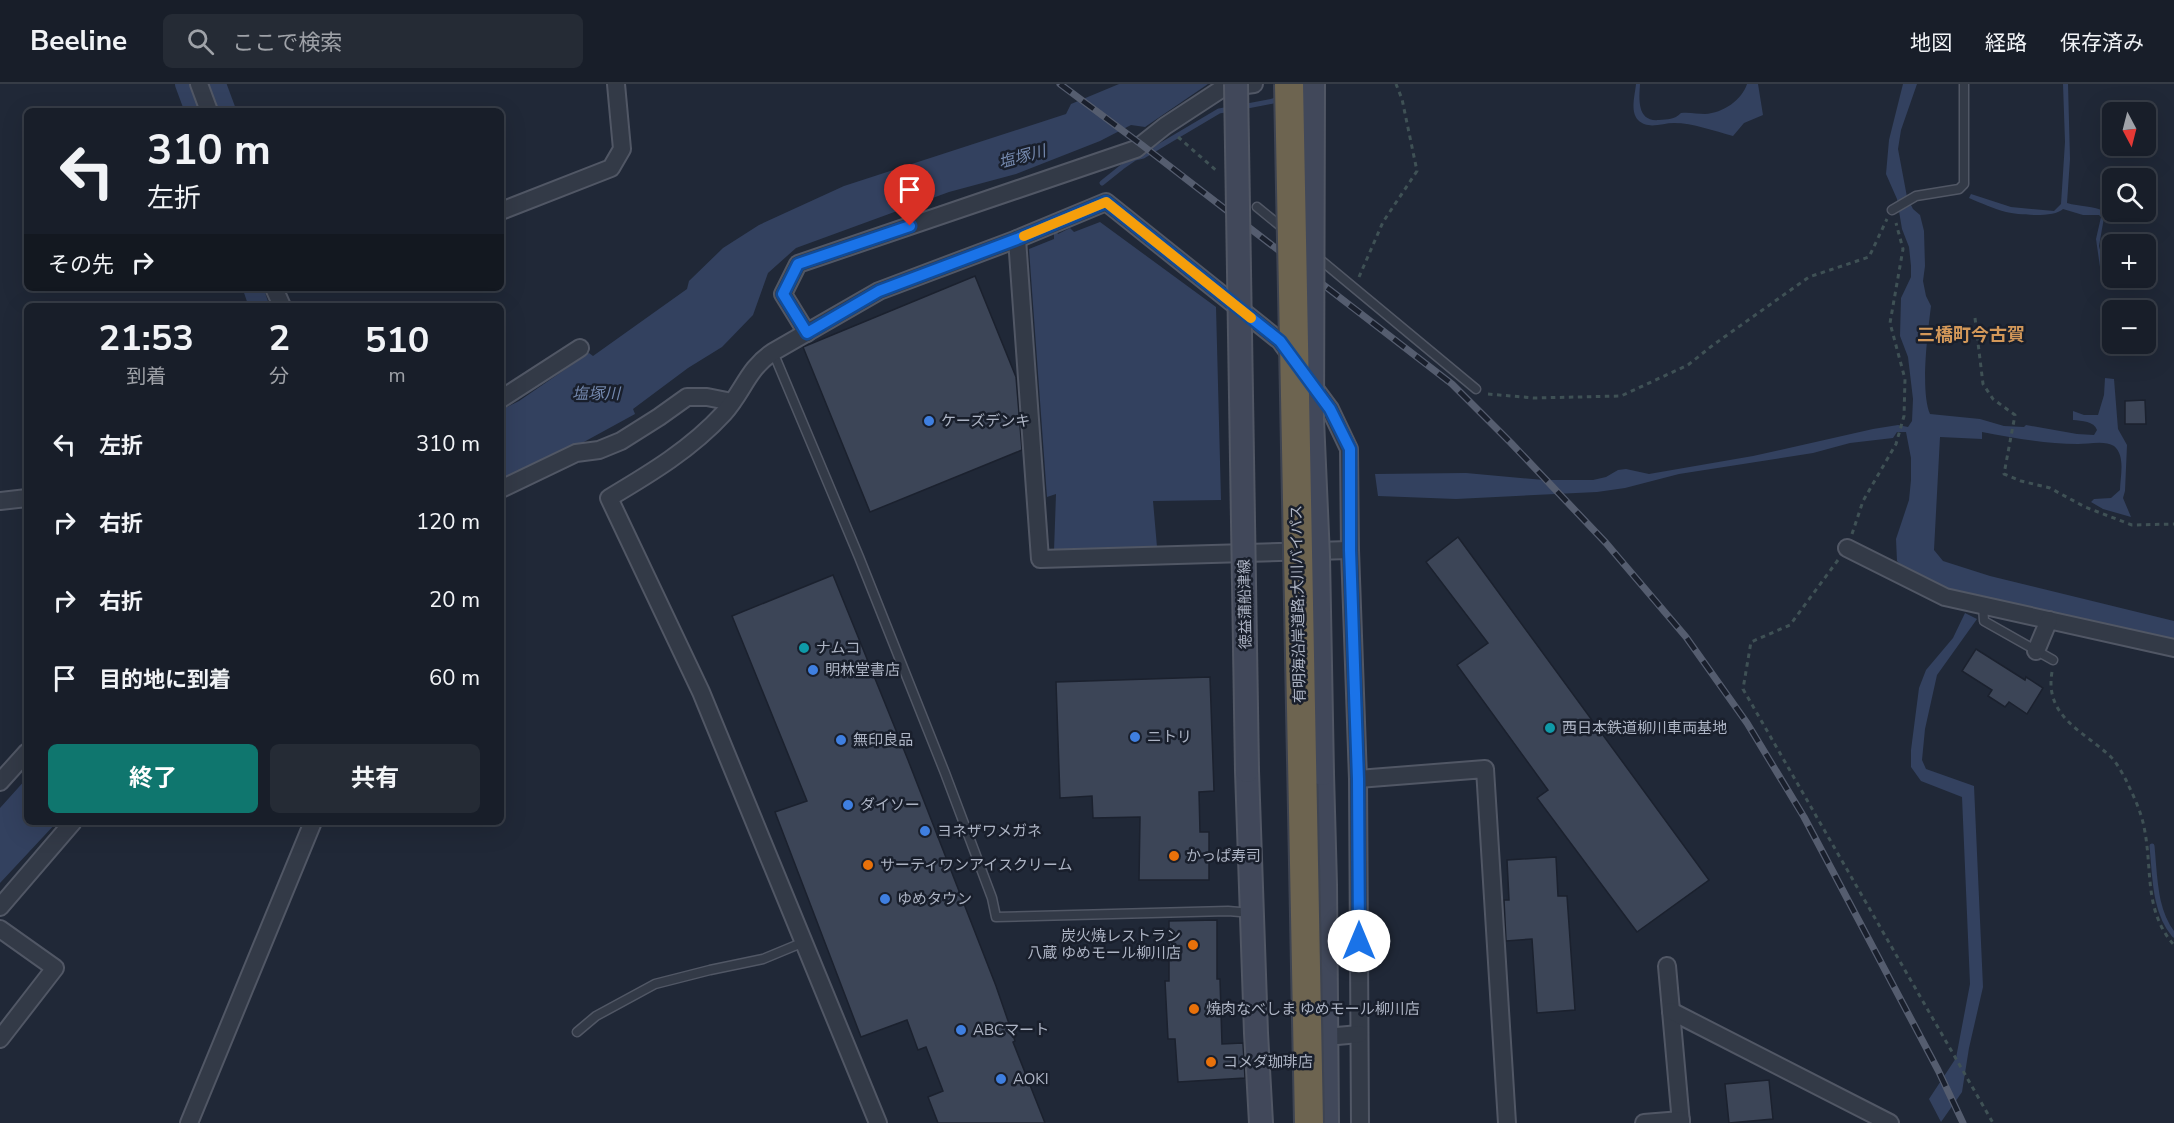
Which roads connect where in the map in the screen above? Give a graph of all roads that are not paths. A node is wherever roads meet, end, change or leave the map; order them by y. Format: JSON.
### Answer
{"nodes":[{"id":1,"x":199,"y":84,"type":"edge"},
{"id":2,"x":616,"y":84,"type":"edge"},
{"id":3,"x":1236,"y":84,"type":"edge"},
{"id":4,"x":1254,"y":84,"type":"edge"},
{"id":5,"x":1289,"y":84,"type":"edge"},
{"id":6,"x":1313,"y":84,"type":"edge"},
{"id":7,"x":1964,"y":84,"type":"edge"},
{"id":8,"x":208,"y":108,"type":"edge"},
{"id":9,"x":1257,"y":207,"type":"dead end"},
{"id":10,"x":504,"y":210,"type":"edge"},
{"id":11,"x":1892,"y":210,"type":"road end"},
{"id":12,"x":1017,"y":239,"type":"junction"},
{"id":13,"x":807,"y":333,"type":"junction"},
{"id":14,"x":580,"y":348,"type":"dead end"},
{"id":15,"x":773,"y":352,"type":"junction"},
{"id":16,"x":1476,"y":389,"type":"road end"},
{"id":17,"x":504,"y":397,"type":"edge"},
{"id":18,"x":732,"y":402,"type":"junction"},
{"id":19,"x":504,"y":488,"type":"edge"},
{"id":20,"x":24,"y":498,"type":"edge"},
{"id":21,"x":0,"y":501,"type":"edge"},
{"id":22,"x":1847,"y":548,"type":"road end"},
{"id":23,"x":1350,"y":550,"type":"junction"},
{"id":24,"x":1983,"y":605,"type":"junction"},
{"id":25,"x":2049,"y":620,"type":"junction"},
{"id":26,"x":2174,"y":648,"type":"edge"},
{"id":27,"x":2036,"y":651,"type":"junction"},
{"id":28,"x":2054,"y":660,"type":"road end"},
{"id":29,"x":24,"y":755,"type":"edge"},
{"id":30,"x":1358,"y":779,"type":"junction"},
{"id":31,"x":0,"y":782,"type":"edge"},
{"id":32,"x":70,"y":825,"type":"edge"},
{"id":33,"x":312,"y":825,"type":"edge"},
{"id":34,"x":0,"y":907,"type":"edge"},
{"id":35,"x":1252,"y":913,"type":"junction"},
{"id":36,"x":0,"y":929,"type":"edge"},
{"id":37,"x":804,"y":942,"type":"junction"},
{"id":38,"x":1667,"y":966,"type":"dead end"},
{"id":39,"x":1671,"y":1011,"type":"junction"},
{"id":40,"x":577,"y":1032,"type":"dead end"},
{"id":41,"x":1359,"y":1034,"type":"junction"},
{"id":42,"x":1326,"y":1037,"type":"junction"},
{"id":43,"x":0,"y":1039,"type":"edge"},
{"id":44,"x":1681,"y":1121,"type":"edge"},
{"id":45,"x":189,"y":1123,"type":"edge"},
{"id":46,"x":878,"y":1123,"type":"edge"},
{"id":47,"x":1261,"y":1123,"type":"edge"},
{"id":48,"x":1309,"y":1123,"type":"edge"},
{"id":49,"x":1327,"y":1123,"type":"edge"},
{"id":50,"x":1360,"y":1123,"type":"edge"},
{"id":51,"x":1507,"y":1123,"type":"edge"},
{"id":52,"x":1644,"y":1123,"type":"edge"},
{"id":53,"x":1890,"y":1123,"type":"edge"}],
"edges":[{"from":1,"to":8,"type":"street"},
{"from":2,"to":10,"type":"street"},
{"from":3,"to":35,"type":"main road","name":"徳益蒲船津線","bridge":true},
{"from":4,"to":13,"type":"street"},
{"from":5,"to":48,"type":"highway","name":"有明海沿岸道路;大川バイパス","bridge":true},
{"from":6,"to":42,"type":"main road","bridge":true},
{"from":7,"to":11,"type":"lane"},
{"from":9,"to":16,"type":"lane"},
{"from":12,"to":13,"type":"street"},
{"from":12,"to":23,"type":"street"},
{"from":12,"to":23,"type":"street"},
{"from":13,"to":15,"type":"street"},
{"from":14,"to":17,"type":"street"},
{"from":15,"to":18,"type":"street"},
{"from":15,"to":35,"type":"lane"},
{"from":18,"to":19,"type":"street"},
{"from":18,"to":37,"type":"street"},
{"from":20,"to":21,"type":"street"},
{"from":22,"to":24,"type":"street"},
{"from":23,"to":30,"type":"street"},
{"from":24,"to":25,"type":"street"},
{"from":24,"to":27,"type":"lane"},
{"from":25,"to":26,"type":"street"},
{"from":25,"to":27,"type":"street"},
{"from":27,"to":28,"type":"lane"},
{"from":29,"to":31,"type":"street"},
{"from":30,"to":41,"type":"street"},
{"from":30,"to":51,"type":"street"},
{"from":32,"to":34,"type":"street"},
{"from":33,"to":45,"type":"street"},
{"from":35,"to":47,"type":"main road","name":"徳益蒲船津線"},
{"from":36,"to":43,"type":"street"},
{"from":37,"to":40,"type":"lane"},
{"from":37,"to":46,"type":"street"},
{"from":38,"to":39,"type":"street"},
{"from":39,"to":44,"type":"street"},
{"from":39,"to":53,"type":"street"},
{"from":41,"to":42,"type":"street"},
{"from":41,"to":50,"type":"street"},
{"from":42,"to":49,"type":"main road"},
{"from":44,"to":52,"type":"street"}]}
